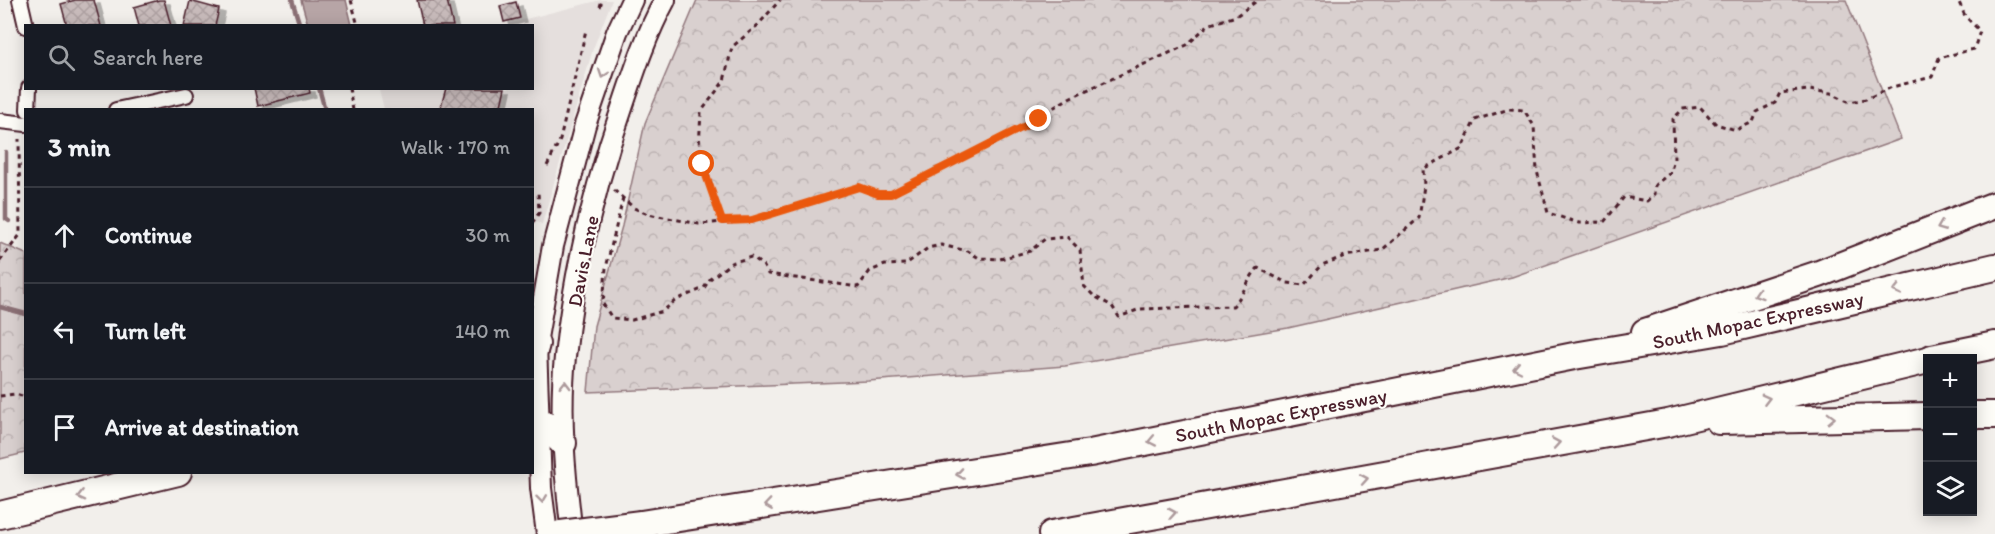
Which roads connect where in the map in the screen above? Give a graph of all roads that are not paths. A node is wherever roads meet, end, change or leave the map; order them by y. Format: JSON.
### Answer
{"nodes":[{"id":1,"x":20,"y":0,"type":"edge"},
{"id":2,"x":632,"y":0,"type":"edge"},
{"id":3,"x":665,"y":0,"type":"edge"},
{"id":4,"x":26,"y":24,"type":"edge"},
{"id":5,"x":617,"y":32,"type":"junction"},
{"id":6,"x":644,"y":44,"type":"junction"},
{"id":7,"x":29,"y":90,"type":"edge"},
{"id":8,"x":186,"y":94,"type":"dead end"},
{"id":9,"x":28,"y":108,"type":"edge"},
{"id":10,"x":125,"y":108,"type":"edge"},
{"id":11,"x":0,"y":121,"type":"edge"},
{"id":12,"x":24,"y":124,"type":"edge"},
{"id":13,"x":1995,"y":206,"type":"edge"},
{"id":14,"x":1995,"y":267,"type":"edge"},
{"id":15,"x":1995,"y":345,"type":"edge"},
{"id":16,"x":534,"y":351,"type":"edge"},
{"id":17,"x":1953,"y":354,"type":"edge"},
{"id":18,"x":1574,"y":356,"type":"junction"},
{"id":19,"x":1923,"y":361,"type":"edge"},
{"id":20,"x":1995,"y":414,"type":"edge"},
{"id":21,"x":1977,"y":415,"type":"edge"},
{"id":22,"x":1923,"y":416,"type":"edge"},
{"id":23,"x":535,"y":421,"type":"edge"},
{"id":24,"x":1668,"y":423,"type":"junction"},
{"id":25,"x":563,"y":443,"type":"junction"},
{"id":26,"x":170,"y":474,"type":"edge"},
{"id":27,"x":0,"y":515,"type":"edge"},
{"id":28,"x":547,"y":534,"type":"edge"},
{"id":29,"x":561,"y":534,"type":"edge"},
{"id":30,"x":572,"y":534,"type":"edge"},
{"id":31,"x":1052,"y":534,"type":"edge"}],
"edges":[{"from":1,"to":4,"type":"street"},
{"from":2,"to":5,"type":"main road","name":"Davis Lane"},
{"from":3,"to":6,"type":"main road","name":"Davis Lane"},
{"from":5,"to":6,"type":"main road"},
{"from":5,"to":16,"type":"main road","name":"Davis Lane","one_way":true},
{"from":25,"to":6,"type":"main road","name":"Davis Lane","one_way":true},
{"from":7,"to":9,"type":"street"},
{"from":8,"to":10,"type":"street"},
{"from":11,"to":12,"type":"street"},
{"from":13,"to":18,"type":"highway","one_way":true},
{"from":14,"to":18,"type":"highway","name":"South Mopac Expressway","one_way":true},
{"from":15,"to":17,"type":"highway"},
{"from":16,"to":23,"type":"main road","name":"Davis Lane"},
{"from":18,"to":29,"type":"highway","name":"South Mopac Expressway","one_way":true,"bridge":true},
{"from":24,"to":19,"type":"highway","one_way":true},
{"from":20,"to":21,"type":"highway"},
{"from":24,"to":22,"type":"highway","one_way":true},
{"from":23,"to":25,"type":"highway"},
{"from":23,"to":28,"type":"main road","name":"Davis Lane","one_way":true},
{"from":31,"to":24,"type":"highway","one_way":true},
{"from":25,"to":30,"type":"main road","name":"Davis Lane"},
{"from":26,"to":27,"type":"highway","one_way":true}]}
